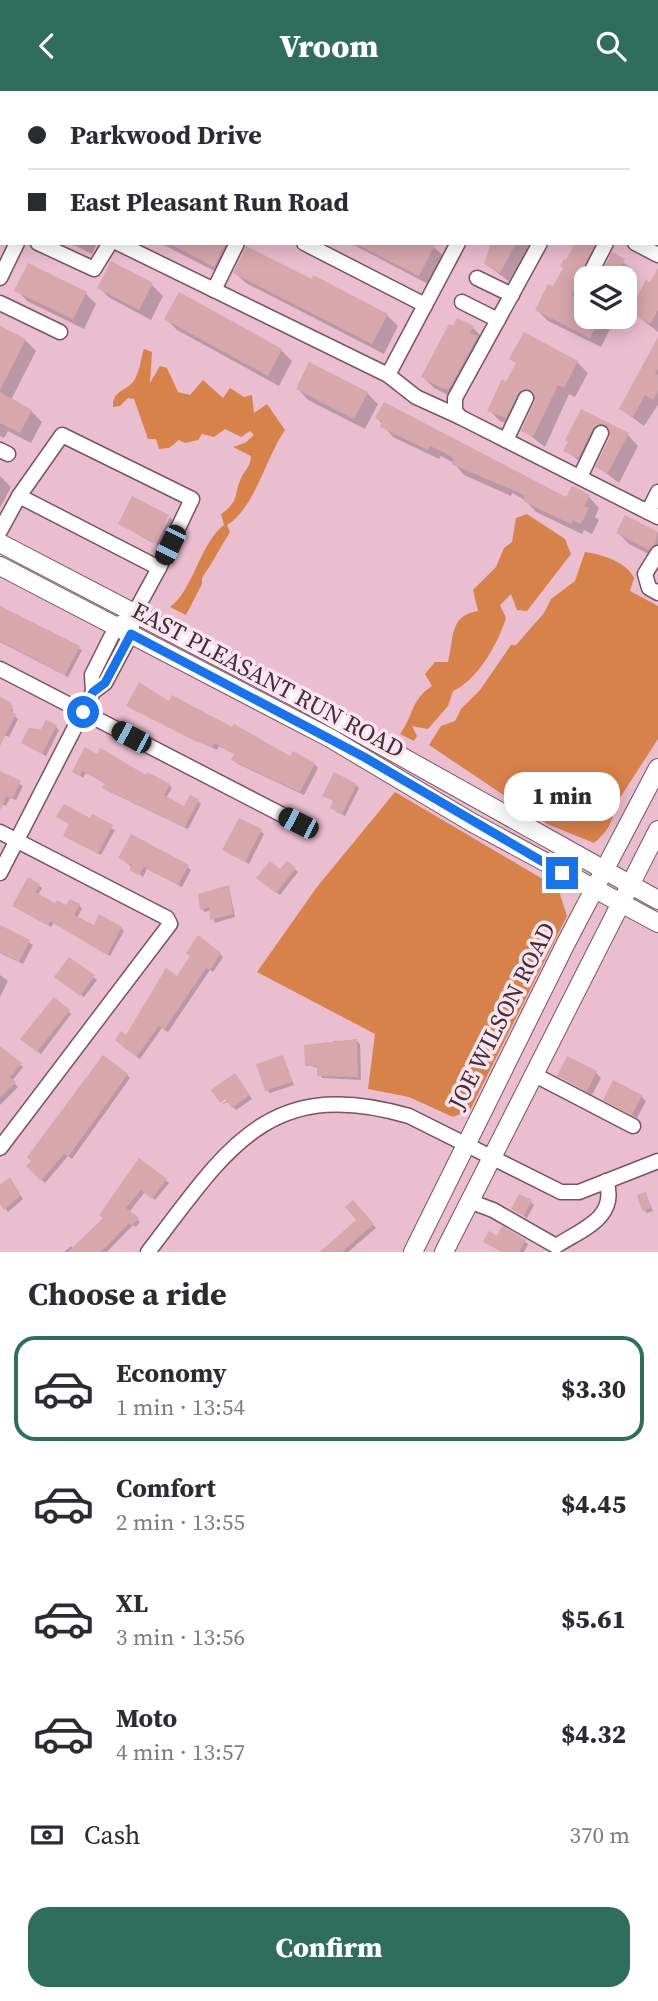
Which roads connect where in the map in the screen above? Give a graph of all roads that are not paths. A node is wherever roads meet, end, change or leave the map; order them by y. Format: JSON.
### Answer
{"nodes":[{"id":1,"x":16,"y":245,"type":"edge"},
{"id":2,"x":42,"y":245,"type":"edge"},
{"id":3,"x":112,"y":245,"type":"edge"},
{"id":4,"x":115,"y":245,"type":"edge"},
{"id":5,"x":236,"y":245,"type":"edge"},
{"id":6,"x":308,"y":245,"type":"edge"},
{"id":7,"x":457,"y":245,"type":"edge"},
{"id":8,"x":539,"y":245,"type":"edge"},
{"id":9,"x":605,"y":245,"type":"edge"},
{"id":10,"x":639,"y":245,"type":"edge"},
{"id":11,"x":658,"y":255,"type":"edge"},
{"id":12,"x":594,"y":266,"type":"edge"},
{"id":13,"x":0,"y":278,"type":"edge"},
{"id":14,"x":477,"y":278,"type":"dead end"},
{"id":15,"x":214,"y":290,"type":"junction"},
{"id":16,"x":512,"y":295,"type":"junction"},
{"id":17,"x":462,"y":302,"type":"dead end"},
{"id":18,"x":0,"y":303,"type":"edge"},
{"id":19,"x":425,"y":305,"type":"junction"},
{"id":20,"x":498,"y":320,"type":"junction"},
{"id":21,"x":60,"y":332,"type":"dead end"},
{"id":22,"x":387,"y":375,"type":"junction"},
{"id":23,"x":526,"y":398,"type":"dead end"},
{"id":24,"x":460,"y":417,"type":"junction"},
{"id":25,"x":601,"y":433,"type":"dead end"},
{"id":26,"x":506,"y":440,"type":"junction"},
{"id":27,"x":580,"y":477,"type":"junction"},
{"id":28,"x":658,"y":492,"type":"edge"},
{"id":29,"x":19,"y":496,"type":"junction"},
{"id":30,"x":653,"y":514,"type":"edge"},
{"id":31,"x":0,"y":531,"type":"edge"},
{"id":32,"x":0,"y":543,"type":"edge"},
{"id":33,"x":658,"y":553,"type":"edge"},
{"id":34,"x":0,"y":566,"type":"edge"},
{"id":35,"x":159,"y":568,"type":"junction"},
{"id":36,"x":658,"y":593,"type":"edge"},
{"id":37,"x":134,"y":614,"type":"junction"},
{"id":38,"x":124,"y":631,"type":"junction"},
{"id":39,"x":0,"y":669,"type":"edge"},
{"id":40,"x":83,"y":712,"type":"junction"},
{"id":41,"x":658,"y":768,"type":"edge"},
{"id":42,"x":298,"y":823,"type":"dead end"},
{"id":43,"x":658,"y":830,"type":"edge"},
{"id":44,"x":0,"y":832,"type":"edge"},
{"id":45,"x":17,"y":841,"type":"junction"},
{"id":46,"x":603,"y":872,"type":"junction"},
{"id":47,"x":0,"y":873,"type":"edge"},
{"id":48,"x":629,"y":886,"type":"junction"},
{"id":49,"x":593,"y":890,"type":"junction"},
{"id":50,"x":658,"y":900,"type":"edge"},
{"id":51,"x":619,"y":904,"type":"junction"},
{"id":52,"x":658,"y":923,"type":"edge"},
{"id":53,"x":533,"y":1074,"type":"junction"},
{"id":54,"x":633,"y":1126,"type":"dead end"},
{"id":55,"x":465,"y":1143,"type":"junction"},
{"id":56,"x":0,"y":1148,"type":"edge"},
{"id":57,"x":491,"y":1156,"type":"junction"},
{"id":58,"x":658,"y":1161,"type":"edge"},
{"id":59,"x":606,"y":1181,"type":"junction"},
{"id":60,"x":469,"y":1201,"type":"junction"},
{"id":61,"x":148,"y":1252,"type":"edge"},
{"id":62,"x":413,"y":1252,"type":"edge"},
{"id":63,"x":444,"y":1252,"type":"edge"}],
"edges":[{"from":1,"to":13,"type":"street"},
{"from":2,"to":3,"type":"street"},
{"from":4,"to":15,"type":"street"},
{"from":5,"to":15,"type":"street"},
{"from":6,"to":19,"type":"street"},
{"from":7,"to":19,"type":"street"},
{"from":8,"to":16,"type":"street"},
{"from":9,"to":12,"type":"street"},
{"from":10,"to":11,"type":"street"},
{"from":14,"to":16,"type":"street"},
{"from":15,"to":22,"type":"street"},
{"from":16,"to":20,"type":"street"},
{"from":17,"to":20,"type":"street"},
{"from":18,"to":21,"type":"street"},
{"from":19,"to":22,"type":"street"},
{"from":20,"to":24,"type":"street"},
{"from":22,"to":24,"type":"street"},
{"from":23,"to":26,"type":"street"},
{"from":24,"to":26,"type":"street"},
{"from":25,"to":27,"type":"street"},
{"from":26,"to":27,"type":"street"},
{"from":27,"to":30,"type":"street"},
{"from":28,"to":30,"type":"street"},
{"from":29,"to":31,"type":"street"},
{"from":29,"to":35,"type":"street"},
{"from":29,"to":35,"type":"street"},
{"from":32,"to":37,"type":"main road","name":"EAST PLEASANT RUN ROAD"},
{"from":33,"to":36,"type":"street"},
{"from":34,"to":38,"type":"main road","name":"EAST PLEASANT RUN ROAD"},
{"from":35,"to":37,"type":"street"},
{"from":37,"to":38,"type":"street"},
{"from":37,"to":46,"type":"main road","name":"EAST PLEASANT RUN ROAD"},
{"from":38,"to":40,"type":"street"},
{"from":38,"to":49,"type":"main road","name":"EAST PLEASANT RUN ROAD"},
{"from":39,"to":40,"type":"street"},
{"from":40,"to":42,"type":"street"},
{"from":40,"to":45,"type":"street"},
{"from":41,"to":46,"type":"main road","name":"JOE WILSON ROAD"},
{"from":43,"to":48,"type":"main road"},
{"from":44,"to":45,"type":"street"},
{"from":45,"to":47,"type":"street"},
{"from":45,"to":56,"type":"street"},
{"from":46,"to":48,"type":"main road","name":"EAST PLEASANT RUN ROAD"},
{"from":46,"to":49,"type":"main road","name":"JOE WILSON ROAD"},
{"from":48,"to":50,"type":"main road","name":"EAST PLEASANT RUN ROAD"},
{"from":48,"to":51,"type":"main road"},
{"from":49,"to":51,"type":"main road","name":"EAST PLEASANT RUN ROAD"},
{"from":49,"to":55,"type":"main road","name":"JOE WILSON ROAD"},
{"from":51,"to":52,"type":"main road","name":"EAST PLEASANT RUN ROAD"},
{"from":51,"to":53,"type":"main road"},
{"from":53,"to":54,"type":"street"},
{"from":53,"to":57,"type":"main road"},
{"from":55,"to":57,"type":"street"},
{"from":55,"to":61,"type":"street"},
{"from":55,"to":62,"type":"main road","name":"JOE WILSON ROAD"},
{"from":57,"to":59,"type":"street"},
{"from":57,"to":60,"type":"main road"},
{"from":58,"to":59,"type":"street"},
{"from":59,"to":60,"type":"street"},
{"from":60,"to":63,"type":"main road"}]}
